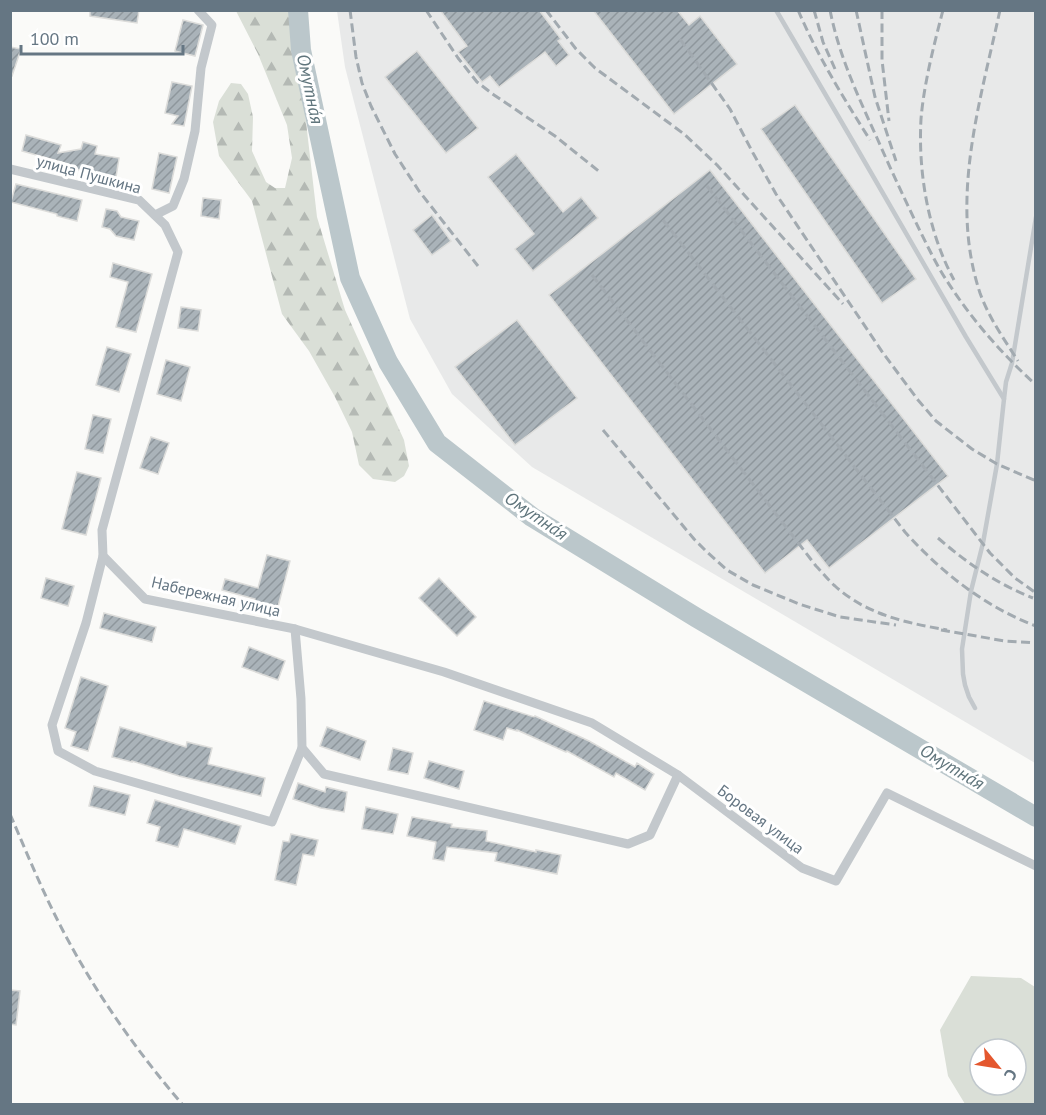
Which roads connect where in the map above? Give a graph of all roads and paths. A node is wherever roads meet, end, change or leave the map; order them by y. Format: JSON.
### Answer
{"nodes":[{"id":1,"x":198,"y":10,"type":"edge"},
{"id":2,"x":776,"y":10,"type":"edge"},
{"id":3,"x":10,"y":169,"type":"edge"},
{"id":4,"x":155,"y":215,"type":"junction"},
{"id":5,"x":1035,"y":217,"type":"edge"},
{"id":6,"x":1004,"y":399,"type":"junction"},
{"id":7,"x":103,"y":556,"type":"junction"},
{"id":8,"x":294,"y":629,"type":"junction"},
{"id":9,"x":975,"y":708,"type":"dead end"},
{"id":10,"x":302,"y":748,"type":"junction"},
{"id":11,"x":678,"y":775,"type":"junction"},
{"id":12,"x":1035,"y":867,"type":"edge"}],
"edges":[{"from":1,"to":4,"type":"street"},
{"from":2,"to":6,"type":"lane"},
{"from":3,"to":4,"type":"street","name":"улица Пушкина"},
{"from":4,"to":7,"type":"street"},
{"from":5,"to":6,"type":"lane"},
{"from":6,"to":9,"type":"lane"},
{"from":7,"to":8,"type":"street","name":"Набережная улица"},
{"from":7,"to":10,"type":"street"},
{"from":8,"to":10,"type":"street"},
{"from":8,"to":11,"type":"street","name":"Набережная улица"},
{"from":10,"to":11,"type":"street"},
{"from":11,"to":12,"type":"street","name":"Боровая улица"}]}
